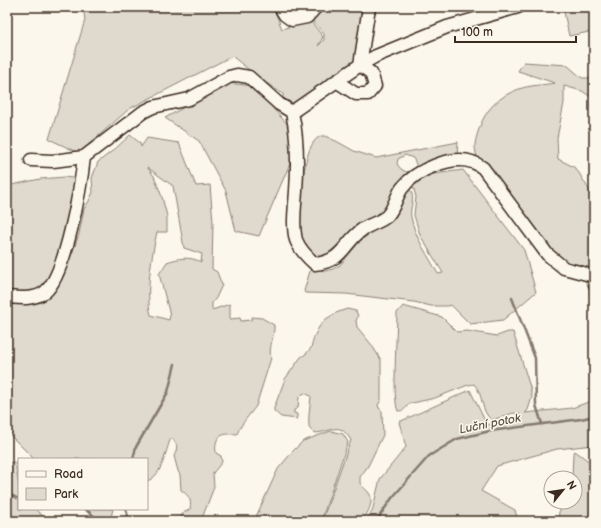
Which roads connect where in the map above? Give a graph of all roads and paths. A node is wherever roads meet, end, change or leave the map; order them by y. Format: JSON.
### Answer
{"nodes":[{"id":1,"x":280,"y":7,"type":"edge"},
{"id":2,"x":316,"y":7,"type":"edge"},
{"id":3,"x":369,"y":7,"type":"edge"},
{"id":4,"x":511,"y":8,"type":"edge"},
{"id":5,"x":360,"y":64,"type":"junction"},
{"id":6,"x":336,"y":81,"type":"junction"},
{"id":7,"x":292,"y":112,"type":"junction"},
{"id":8,"x":84,"y":157,"type":"junction"},
{"id":9,"x":31,"y":160,"type":"dead end"},
{"id":10,"x":594,"y":276,"type":"edge"},
{"id":11,"x":7,"y":296,"type":"edge"}],
"edges":[{"from":1,"to":2,"type":"street"},
{"from":3,"to":5,"type":"street"},
{"from":4,"to":5,"type":"street"},
{"from":5,"to":6,"type":"street"},
{"from":5,"to":6,"type":"street"},
{"from":6,"to":7,"type":"street"},
{"from":7,"to":8,"type":"street"},
{"from":7,"to":10,"type":"street"},
{"from":8,"to":9,"type":"street"},
{"from":8,"to":11,"type":"street"}]}
